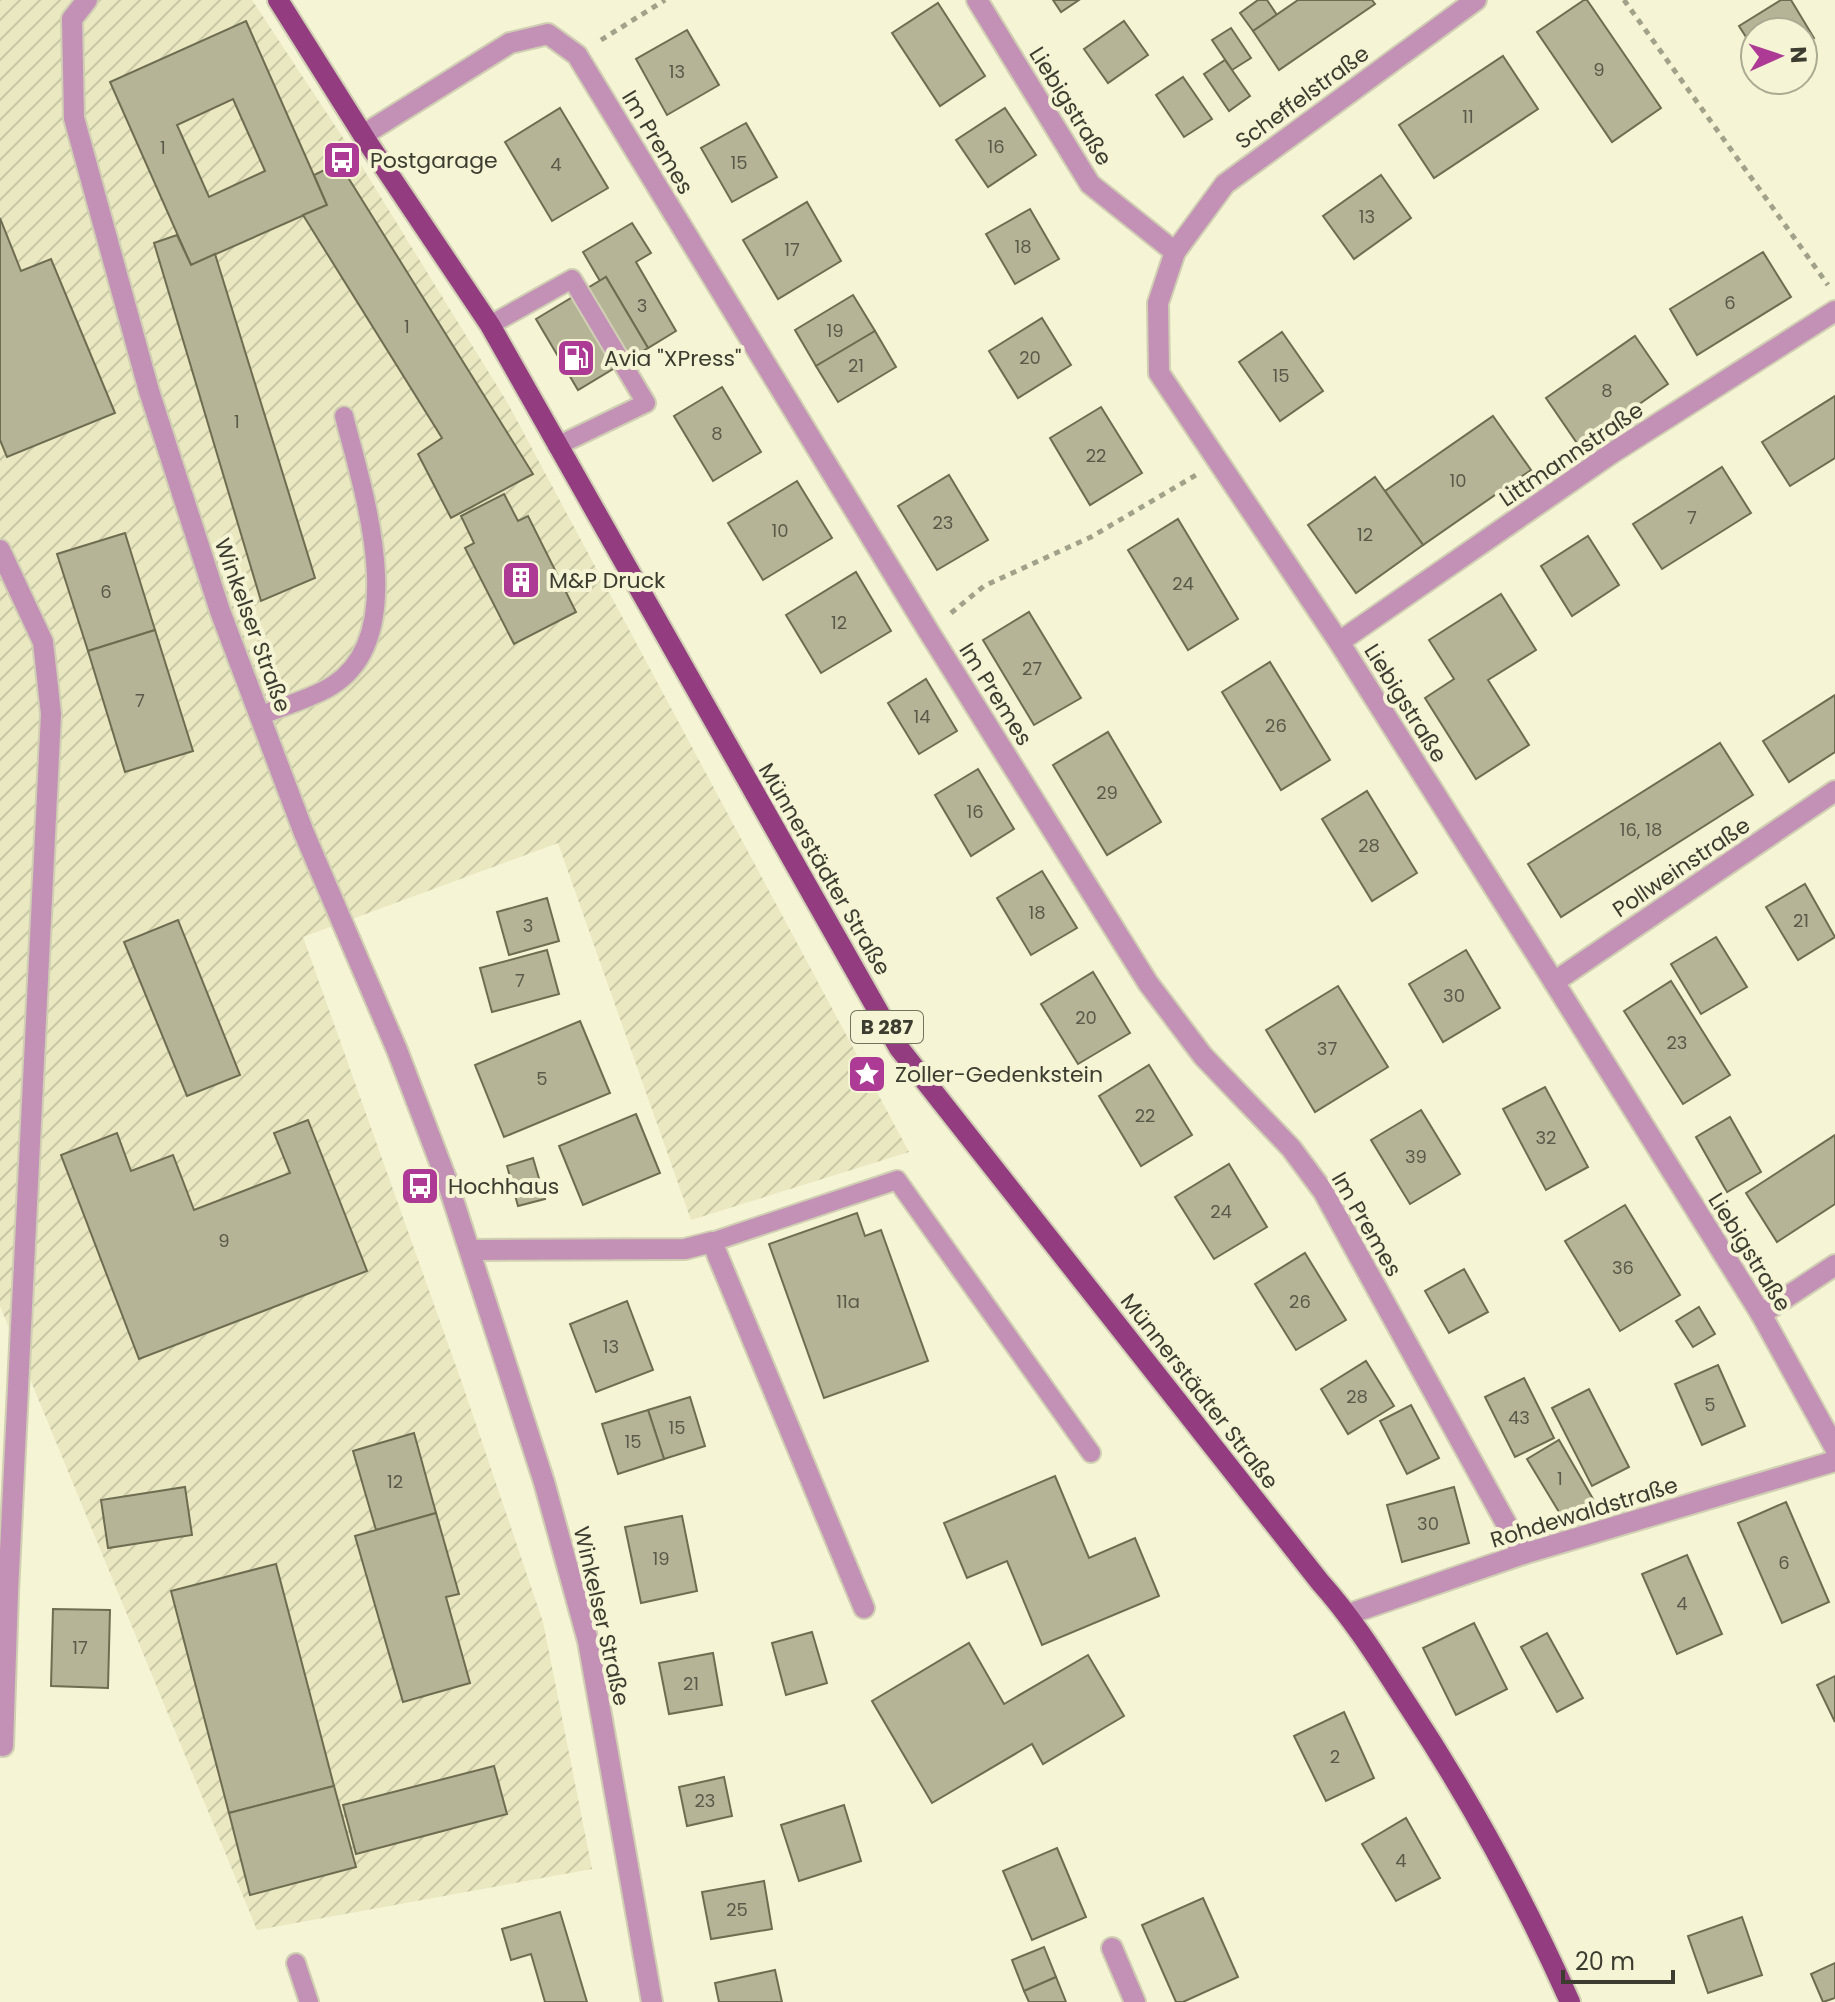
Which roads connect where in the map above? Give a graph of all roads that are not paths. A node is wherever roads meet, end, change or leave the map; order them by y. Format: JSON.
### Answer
{"nodes":[{"id":1,"x":87,"y":0,"type":"edge"},
{"id":2,"x":278,"y":0,"type":"edge"},
{"id":3,"x":977,"y":0,"type":"edge"},
{"id":4,"x":1476,"y":0,"type":"edge"},
{"id":5,"x":363,"y":135,"type":"junction"},
{"id":6,"x":1175,"y":252,"type":"junction"},
{"id":7,"x":1835,"y":311,"type":"edge"},
{"id":8,"x":490,"y":325,"type":"junction"},
{"id":9,"x":344,"y":416,"type":"dead end"},
{"id":10,"x":557,"y":446,"type":"junction"},
{"id":11,"x":0,"y":550,"type":"edge"},
{"id":12,"x":1339,"y":642,"type":"junction"},
{"id":13,"x":260,"y":716,"type":"junction"},
{"id":14,"x":1835,"y":791,"type":"edge"},
{"id":15,"x":1554,"y":982,"type":"junction"},
{"id":16,"x":712,"y":1242,"type":"junction"},
{"id":17,"x":470,"y":1250,"type":"junction"},
{"id":18,"x":1835,"y":1265,"type":"edge"},
{"id":19,"x":1761,"y":1314,"type":"junction"},
{"id":20,"x":1835,"y":1448,"type":"edge"},
{"id":21,"x":1091,"y":1453,"type":"dead end"},
{"id":22,"x":1835,"y":1461,"type":"edge"},
{"id":23,"x":1523,"y":1554,"type":"junction"},
{"id":24,"x":4,"y":1592,"type":"edge"},
{"id":25,"x":864,"y":1608,"type":"dead end"},
{"id":26,"x":1349,"y":1614,"type":"junction"},
{"id":27,"x":3,"y":1746,"type":"dead end"},
{"id":28,"x":1112,"y":1948,"type":"dead end"},
{"id":29,"x":296,"y":1963,"type":"dead end"},
{"id":30,"x":309,"y":2002,"type":"edge"},
{"id":31,"x":652,"y":2002,"type":"edge"},
{"id":32,"x":1135,"y":2002,"type":"edge"},
{"id":33,"x":1570,"y":2002,"type":"edge"}],
"edges":[{"from":1,"to":13,"type":"street","name":"Winkelser Straße"},
{"from":2,"to":5,"type":"main road","name":"Münnerstädter Straße","number":"B 287"},
{"from":3,"to":6,"type":"street","name":"Liebigstraße"},
{"from":4,"to":6,"type":"street","name":"Scheffelstraße"},
{"from":5,"to":8,"type":"main road","name":"Münnerstädter Straße","number":"B 287"},
{"from":5,"to":23,"type":"street","name":"Im Premes"},
{"from":6,"to":12,"type":"street","name":"Liebigstraße"},
{"from":7,"to":12,"type":"street","name":"Littmannstraße"},
{"from":8,"to":10,"type":"main road","name":"Münnerstädter Straße","number":"B 287"},
{"from":8,"to":10,"type":"lane"},
{"from":9,"to":13,"type":"lane"},
{"from":10,"to":26,"type":"main road","name":"Münnerstädter Straße","number":"B 287"},
{"from":11,"to":24,"type":"street"},
{"from":12,"to":15,"type":"street","name":"Liebigstraße"},
{"from":13,"to":17,"type":"street","name":"Winkelser Straße"},
{"from":14,"to":15,"type":"street","name":"Pollweinstraße"},
{"from":15,"to":19,"type":"street","name":"Liebigstraße"},
{"from":16,"to":17,"type":"street"},
{"from":16,"to":21,"type":"lane"},
{"from":16,"to":25,"type":"street"},
{"from":17,"to":31,"type":"street","name":"Winkelser Straße"},
{"from":18,"to":19,"type":"street"},
{"from":19,"to":20,"type":"street","name":"Liebigstraße"},
{"from":22,"to":23,"type":"street","name":"Rohdewaldstraße"},
{"from":23,"to":26,"type":"street","name":"Rohdewaldstraße"},
{"from":24,"to":27,"type":"street"},
{"from":26,"to":33,"type":"main road","name":"Münnerstädter Straße","number":"B 287"},
{"from":28,"to":32,"type":"street"},
{"from":29,"to":30,"type":"lane"}]}
